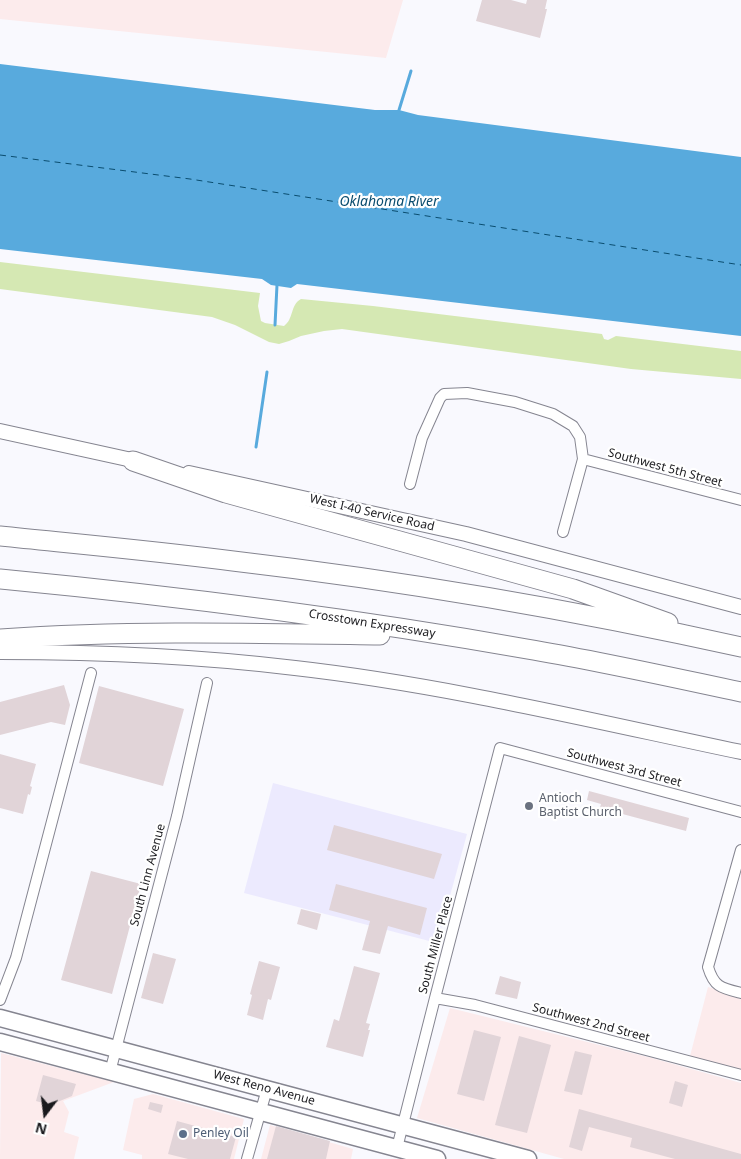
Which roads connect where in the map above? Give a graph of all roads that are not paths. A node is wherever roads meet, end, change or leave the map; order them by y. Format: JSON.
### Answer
{"nodes":[{"id":1,"x":0,"y":432,"type":"edge"},
{"id":2,"x":583,"y":459,"type":"junction"},
{"id":3,"x":133,"y":461,"type":"junction"},
{"id":4,"x":410,"y":484,"type":"dead end"},
{"id":5,"x":741,"y":500,"type":"edge"},
{"id":6,"x":564,"y":532,"type":"dead end"},
{"id":7,"x":0,"y":536,"type":"edge"},
{"id":8,"x":0,"y":579,"type":"edge"},
{"id":9,"x":741,"y":608,"type":"edge"},
{"id":10,"x":452,"y":636,"type":"junction"},
{"id":11,"x":0,"y":640,"type":"edge"},
{"id":12,"x":736,"y":646,"type":"edge"},
{"id":13,"x":0,"y":652,"type":"edge"},
{"id":14,"x":92,"y":674,"type":"dead end"},
{"id":15,"x":207,"y":683,"type":"dead end"},
{"id":16,"x":741,"y":692,"type":"edge"},
{"id":17,"x":500,"y":748,"type":"joint"},
{"id":18,"x":741,"y":752,"type":"edge"},
{"id":19,"x":741,"y":812,"type":"edge"},
{"id":20,"x":741,"y":850,"type":"edge"},
{"id":21,"x":741,"y":993,"type":"edge"},
{"id":22,"x":435,"y":998,"type":"junction"},
{"id":23,"x":0,"y":1000,"type":"edge"},
{"id":24,"x":0,"y":1018,"type":"edge"},
{"id":25,"x":0,"y":1042,"type":"edge"},
{"id":26,"x":116,"y":1048,"type":"junction"},
{"id":27,"x":110,"y":1072,"type":"junction"},
{"id":28,"x":741,"y":1075,"type":"edge"},
{"id":29,"x":267,"y":1089,"type":"junction"},
{"id":30,"x":260,"y":1112,"type":"junction"},
{"id":31,"x":404,"y":1126,"type":"junction"},
{"id":32,"x":398,"y":1148,"type":"junction"},
{"id":33,"x":247,"y":1159,"type":"edge"},
{"id":34,"x":437,"y":1159,"type":"edge"},
{"id":35,"x":528,"y":1159,"type":"edge"}],
"edges":[{"from":1,"to":3,"type":"main road","name":"West I-40 Service Road"},
{"from":2,"to":4,"type":"street"},
{"from":2,"to":5,"type":"street","name":"Southwest 5th Street"},
{"from":2,"to":6,"type":"street"},
{"from":3,"to":9,"type":"main road","name":"West I-40 Service Road"},
{"from":3,"to":12,"type":"highway"},
{"from":7,"to":12,"type":"highway"},
{"from":8,"to":10,"type":"highway","name":"Crosstown Expressway"},
{"from":10,"to":11,"type":"highway"},
{"from":10,"to":16,"type":"highway","name":"Crosstown Expressway"},
{"from":13,"to":18,"type":"main road"},
{"from":14,"to":23,"type":"street"},
{"from":15,"to":26,"type":"street","name":"South Linn Avenue"},
{"from":17,"to":19,"type":"street","name":"Southwest 3rd Street"},
{"from":17,"to":22,"type":"street","name":"South Miller Place"},
{"from":20,"to":21,"type":"street"},
{"from":22,"to":28,"type":"street","name":"Southwest 2nd Street"},
{"from":22,"to":31,"type":"street","name":"South Miller Place"},
{"from":24,"to":26,"type":"main road","name":"West Reno Avenue"},
{"from":25,"to":27,"type":"main road","name":"West Reno Avenue"},
{"from":26,"to":27,"type":"street","name":"South Linn Avenue"},
{"from":26,"to":29,"type":"main road","name":"West Reno Avenue"},
{"from":27,"to":30,"type":"main road","name":"West Reno Avenue"},
{"from":29,"to":30,"type":"street"},
{"from":29,"to":31,"type":"main road","name":"West Reno Avenue"},
{"from":30,"to":32,"type":"main road","name":"West Reno Avenue"},
{"from":30,"to":33,"type":"street"},
{"from":31,"to":32,"type":"street","name":"South Miller Place"},
{"from":31,"to":35,"type":"main road","name":"West Reno Avenue"},
{"from":32,"to":34,"type":"main road","name":"West Reno Avenue"}]}
